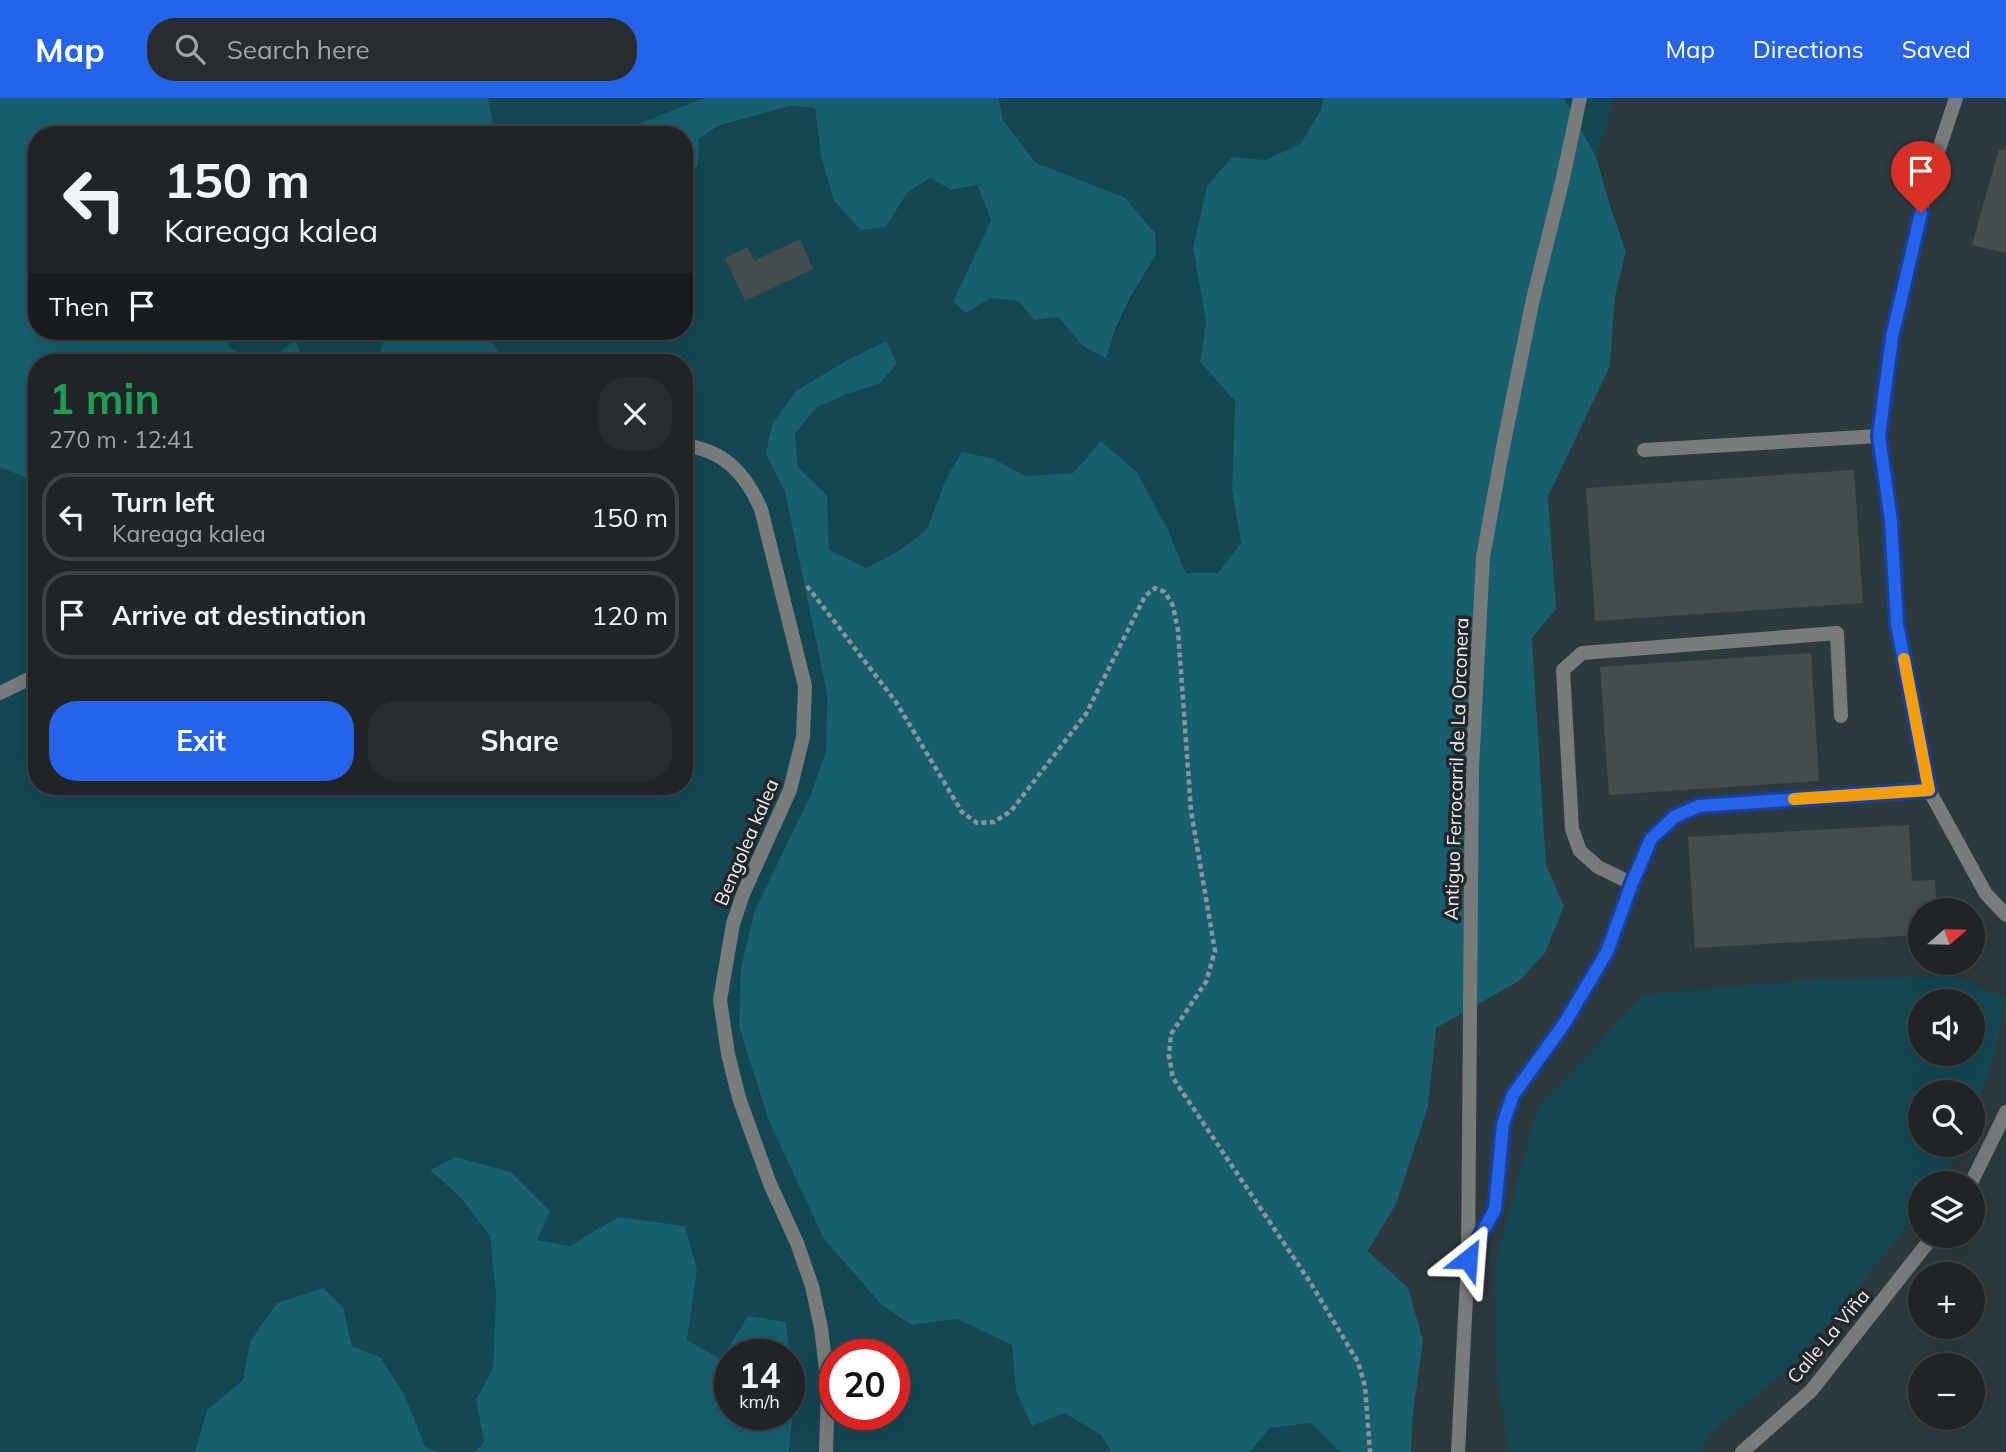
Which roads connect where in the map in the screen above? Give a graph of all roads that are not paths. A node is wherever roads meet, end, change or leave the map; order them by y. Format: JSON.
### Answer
{"nodes":[{"id":1,"x":1580,"y":98,"type":"edge"},
{"id":2,"x":1956,"y":98,"type":"edge"},
{"id":3,"x":1879,"y":436,"type":"junction"},
{"id":4,"x":693,"y":447,"type":"edge"},
{"id":5,"x":1644,"y":450,"type":"dead end"},
{"id":6,"x":28,"y":679,"type":"edge"},
{"id":7,"x":0,"y":693,"type":"edge"},
{"id":8,"x":1841,"y":716,"type":"dead end"},
{"id":9,"x":1929,"y":790,"type":"junction"},
{"id":10,"x":1632,"y":883,"type":"junction"},
{"id":11,"x":2006,"y":915,"type":"edge"},
{"id":12,"x":2006,"y":1112,"type":"edge"},
{"id":13,"x":1977,"y":1171,"type":"edge"},
{"id":14,"x":1924,"y":1248,"type":"edge"},
{"id":15,"x":1468,"y":1259,"type":"junction"},
{"id":16,"x":826,"y":1452,"type":"edge"},
{"id":17,"x":1458,"y":1452,"type":"edge"},
{"id":18,"x":1742,"y":1452,"type":"edge"}],
"edges":[{"from":1,"to":15,"type":"street","name":"Antiguo Ferrocarril de La Orconera"},
{"from":2,"to":3,"type":"street"},
{"from":3,"to":5,"type":"street"},
{"from":3,"to":9,"type":"street"},
{"from":4,"to":16,"type":"street","name":"Bengolea kalea"},
{"from":6,"to":7,"type":"street"},
{"from":8,"to":10,"type":"street"},
{"from":9,"to":10,"type":"street"},
{"from":9,"to":11,"type":"street"},
{"from":10,"to":15,"type":"street"},
{"from":12,"to":13,"type":"street"},
{"from":14,"to":18,"type":"street","name":"Calle La Viña"},
{"from":15,"to":17,"type":"street","name":"Antiguo Ferrocarril de La Orconera"}]}
